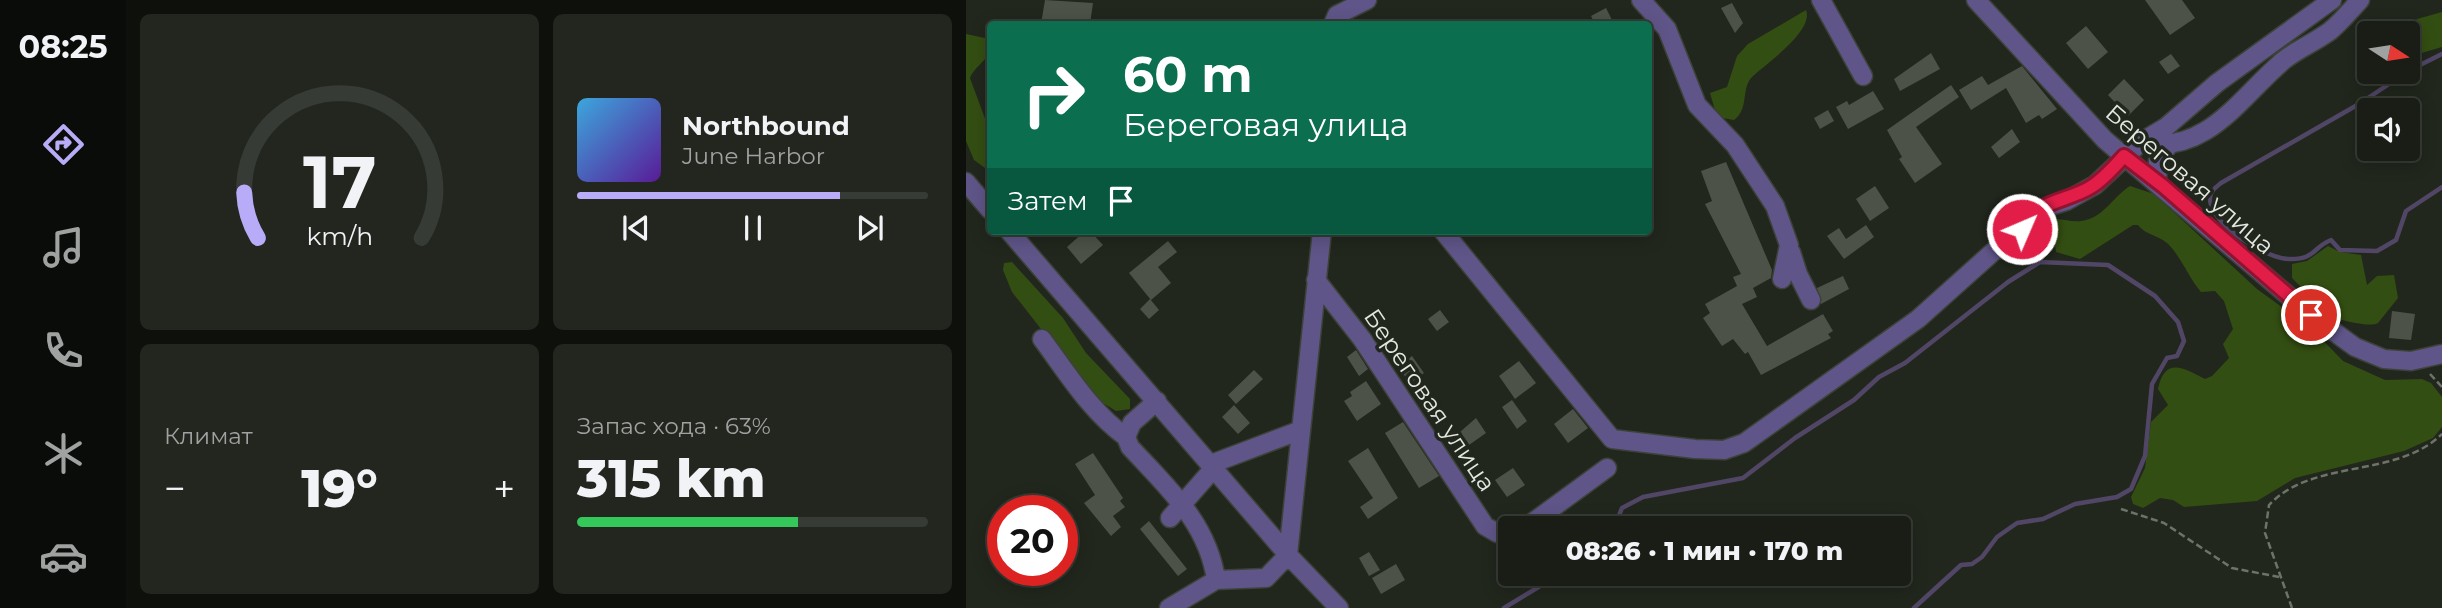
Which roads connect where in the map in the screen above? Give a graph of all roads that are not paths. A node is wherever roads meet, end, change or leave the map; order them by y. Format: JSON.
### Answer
{"nodes":[{"id":1,"x":1326,"y":0,"type":"edge"},
{"id":2,"x":1367,"y":0,"type":"edge"},
{"id":3,"x":1642,"y":0,"type":"edge"},
{"id":4,"x":1821,"y":0,"type":"edge"},
{"id":5,"x":1976,"y":0,"type":"edge"},
{"id":6,"x":2332,"y":0,"type":"edge"},
{"id":7,"x":2360,"y":0,"type":"edge"},
{"id":8,"x":1335,"y":20,"type":"edge"},
{"id":9,"x":1863,"y":76,"type":"dead end"},
{"id":10,"x":2141,"y":142,"type":"junction"},
{"id":11,"x":2170,"y":143,"type":"junction"},
{"id":12,"x":2124,"y":156,"type":"junction"},
{"id":13,"x":2157,"y":181,"type":"junction"},
{"id":14,"x":966,"y":182,"type":"edge"},
{"id":15,"x":987,"y":206,"type":"edge"},
{"id":16,"x":1012,"y":235,"type":"edge"},
{"id":17,"x":1322,"y":235,"type":"edge"},
{"id":18,"x":1446,"y":235,"type":"edge"},
{"id":19,"x":1789,"y":245,"type":"junction"},
{"id":20,"x":1782,"y":279,"type":"dead end"},
{"id":21,"x":1316,"y":280,"type":"junction"},
{"id":22,"x":1811,"y":300,"type":"dead end"},
{"id":23,"x":1042,"y":340,"type":"dead end"},
{"id":24,"x":2442,"y":354,"type":"edge"},
{"id":25,"x":1157,"y":401,"type":"junction"},
{"id":26,"x":1301,"y":430,"type":"junction"},
{"id":27,"x":1126,"y":437,"type":"junction"},
{"id":28,"x":1212,"y":466,"type":"junction"},
{"id":29,"x":1607,"y":468,"type":"dead end"},
{"id":30,"x":1182,"y":503,"type":"junction"},
{"id":31,"x":1541,"y":516,"type":"edge"},
{"id":32,"x":1170,"y":518,"type":"dead end"},
{"id":33,"x":1498,"y":533,"type":"edge"},
{"id":34,"x":1289,"y":555,"type":"junction"},
{"id":35,"x":1216,"y":580,"type":"junction"},
{"id":36,"x":1169,"y":608,"type":"edge"},
{"id":37,"x":1339,"y":608,"type":"edge"}],
"edges":[{"from":1,"to":8,"type":"street"},
{"from":2,"to":8,"type":"street"},
{"from":3,"to":19,"type":"street"},
{"from":4,"to":9,"type":"street"},
{"from":5,"to":12,"type":"street","name":"Береговая улица"},
{"from":6,"to":10,"type":"street"},
{"from":7,"to":11,"type":"street"},
{"from":10,"to":11,"type":"street"},
{"from":10,"to":12,"type":"street"},
{"from":11,"to":13,"type":"street"},
{"from":12,"to":13,"type":"street","name":"Береговая улица"},
{"from":12,"to":18,"type":"street"},
{"from":13,"to":24,"type":"street","name":"Береговая улица"},
{"from":14,"to":15,"type":"street"},
{"from":16,"to":25,"type":"street"},
{"from":17,"to":21,"type":"street"},
{"from":19,"to":20,"type":"street"},
{"from":19,"to":22,"type":"street"},
{"from":21,"to":26,"type":"street"},
{"from":21,"to":33,"type":"street","name":"Береговая улица"},
{"from":23,"to":27,"type":"street"},
{"from":25,"to":27,"type":"street"},
{"from":25,"to":28,"type":"street"},
{"from":26,"to":28,"type":"street"},
{"from":26,"to":34,"type":"street"},
{"from":27,"to":30,"type":"street"},
{"from":28,"to":30,"type":"street"},
{"from":28,"to":34,"type":"street"},
{"from":29,"to":31,"type":"street"},
{"from":30,"to":32,"type":"street"},
{"from":30,"to":35,"type":"street"},
{"from":34,"to":35,"type":"street"},
{"from":34,"to":37,"type":"street"},
{"from":35,"to":36,"type":"street"}]}
